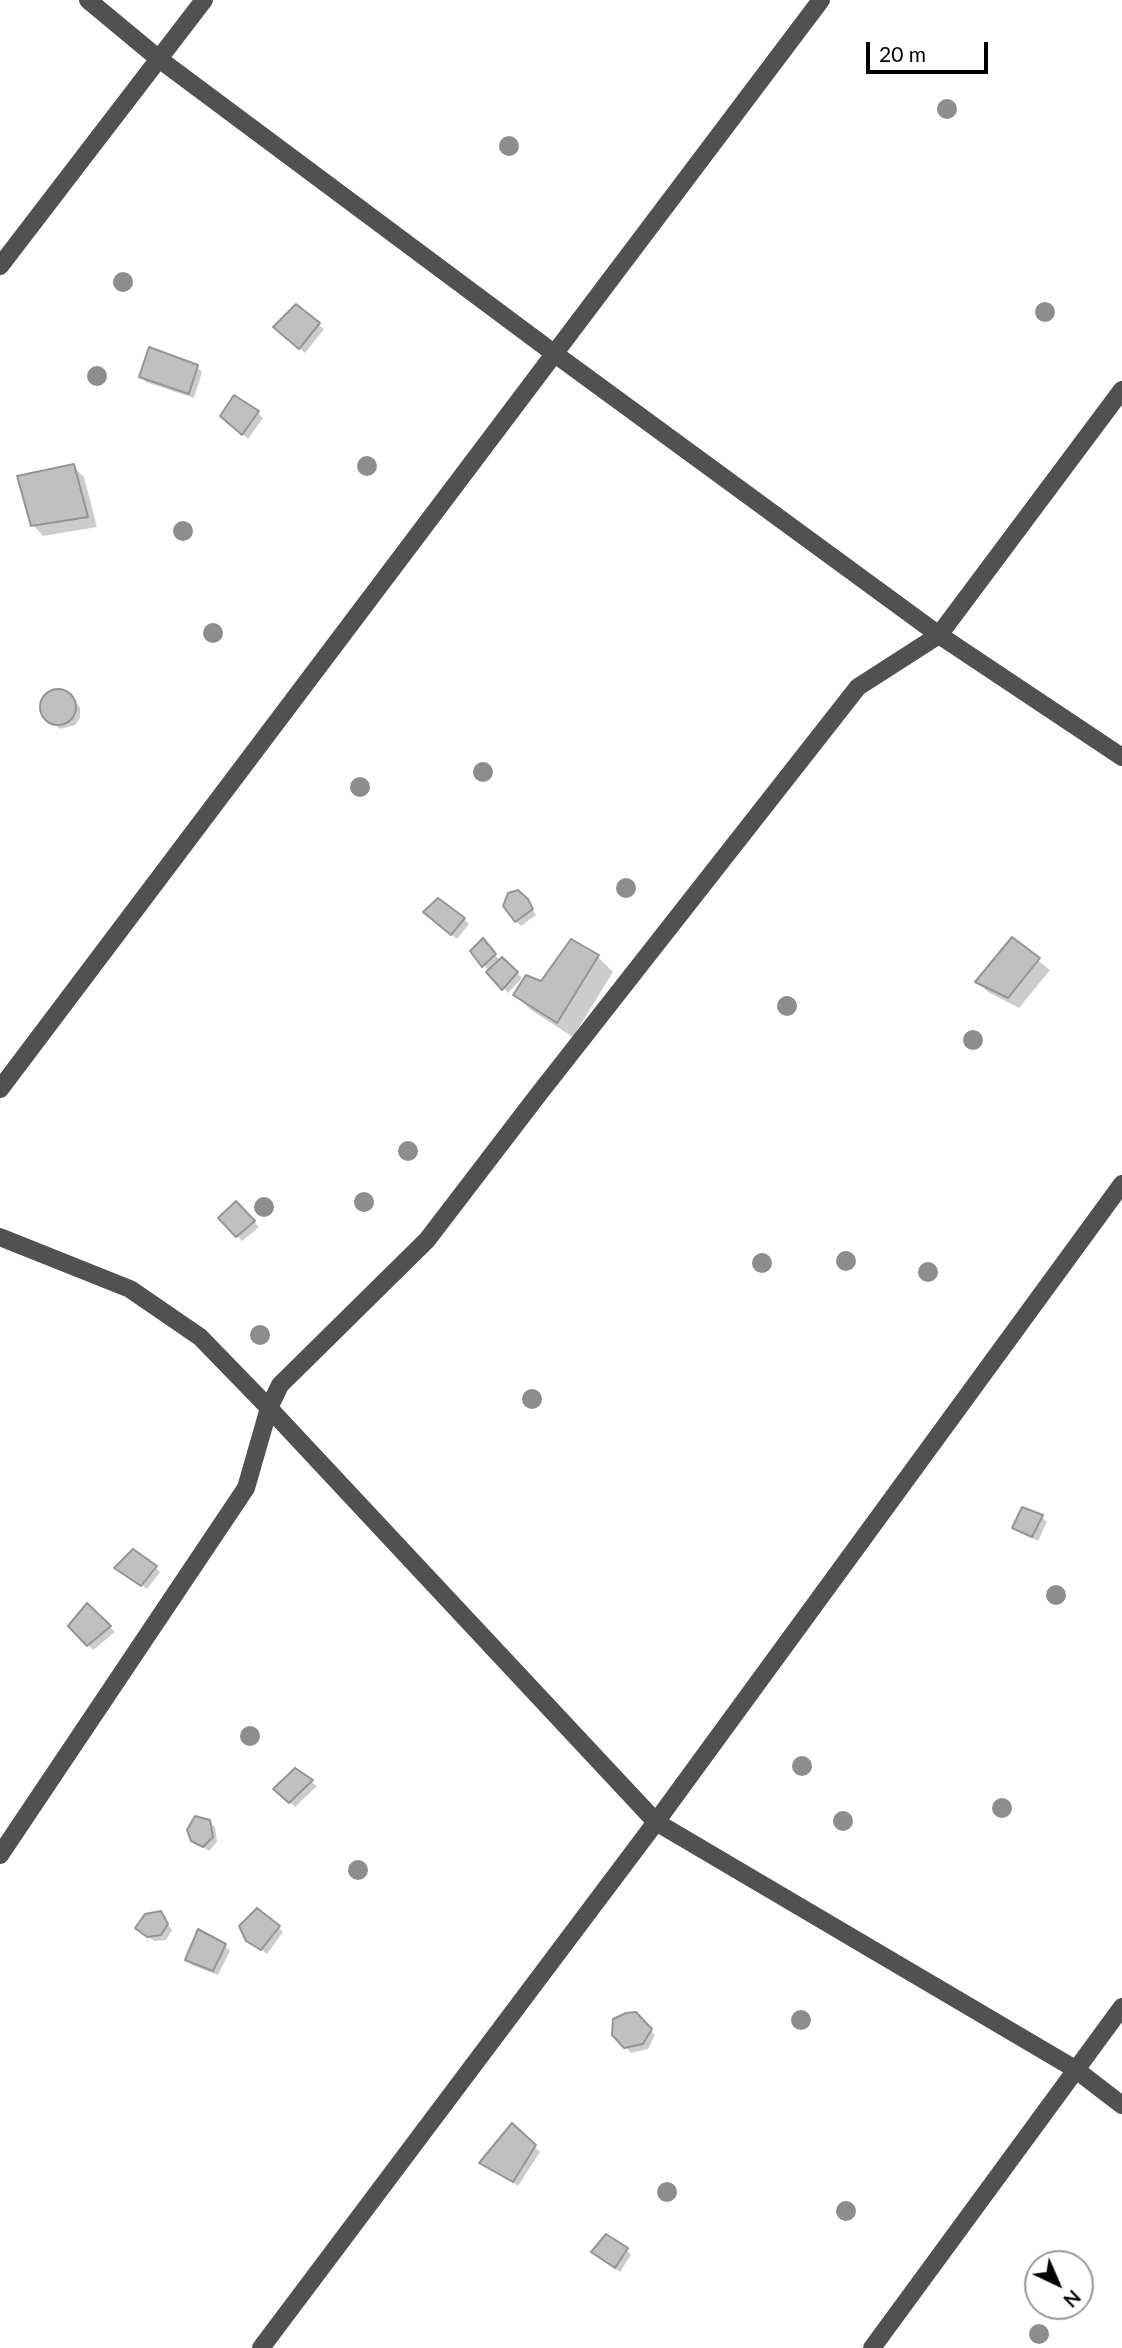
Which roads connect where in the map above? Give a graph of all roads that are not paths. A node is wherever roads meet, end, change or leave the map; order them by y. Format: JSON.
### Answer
{"nodes":[{"id":1,"x":88,"y":0,"type":"edge"},
{"id":2,"x":204,"y":0,"type":"edge"},
{"id":3,"x":821,"y":0,"type":"edge"},
{"id":4,"x":159,"y":59,"type":"junction"},
{"id":5,"x":0,"y":266,"type":"edge"},
{"id":6,"x":555,"y":354,"type":"junction"},
{"id":7,"x":1122,"y":390,"type":"edge"},
{"id":8,"x":939,"y":635,"type":"junction"},
{"id":9,"x":1122,"y":757,"type":"edge"},
{"id":10,"x":0,"y":1089,"type":"edge"},
{"id":11,"x":1122,"y":1184,"type":"edge"},
{"id":12,"x":0,"y":1237,"type":"edge"},
{"id":13,"x":269,"y":1408,"type":"junction"},
{"id":14,"x":656,"y":1822,"type":"junction"},
{"id":15,"x":0,"y":1854,"type":"edge"},
{"id":16,"x":1122,"y":2007,"type":"edge"},
{"id":17,"x":1075,"y":2069,"type":"junction"},
{"id":18,"x":1122,"y":2105,"type":"edge"},
{"id":19,"x":261,"y":2348,"type":"edge"},
{"id":20,"x":872,"y":2348,"type":"edge"}],
"edges":[{"from":1,"to":4,"type":"street"},
{"from":2,"to":4,"type":"street"},
{"from":3,"to":6,"type":"street"},
{"from":4,"to":5,"type":"street"},
{"from":4,"to":6,"type":"street"},
{"from":6,"to":8,"type":"street"},
{"from":6,"to":10,"type":"street"},
{"from":7,"to":8,"type":"street"},
{"from":8,"to":9,"type":"street"},
{"from":8,"to":13,"type":"street"},
{"from":11,"to":14,"type":"street"},
{"from":12,"to":13,"type":"street"},
{"from":13,"to":14,"type":"street"},
{"from":13,"to":15,"type":"street"},
{"from":14,"to":17,"type":"street"},
{"from":14,"to":19,"type":"street"},
{"from":16,"to":17,"type":"street"},
{"from":17,"to":18,"type":"street"},
{"from":17,"to":20,"type":"street"}]}
